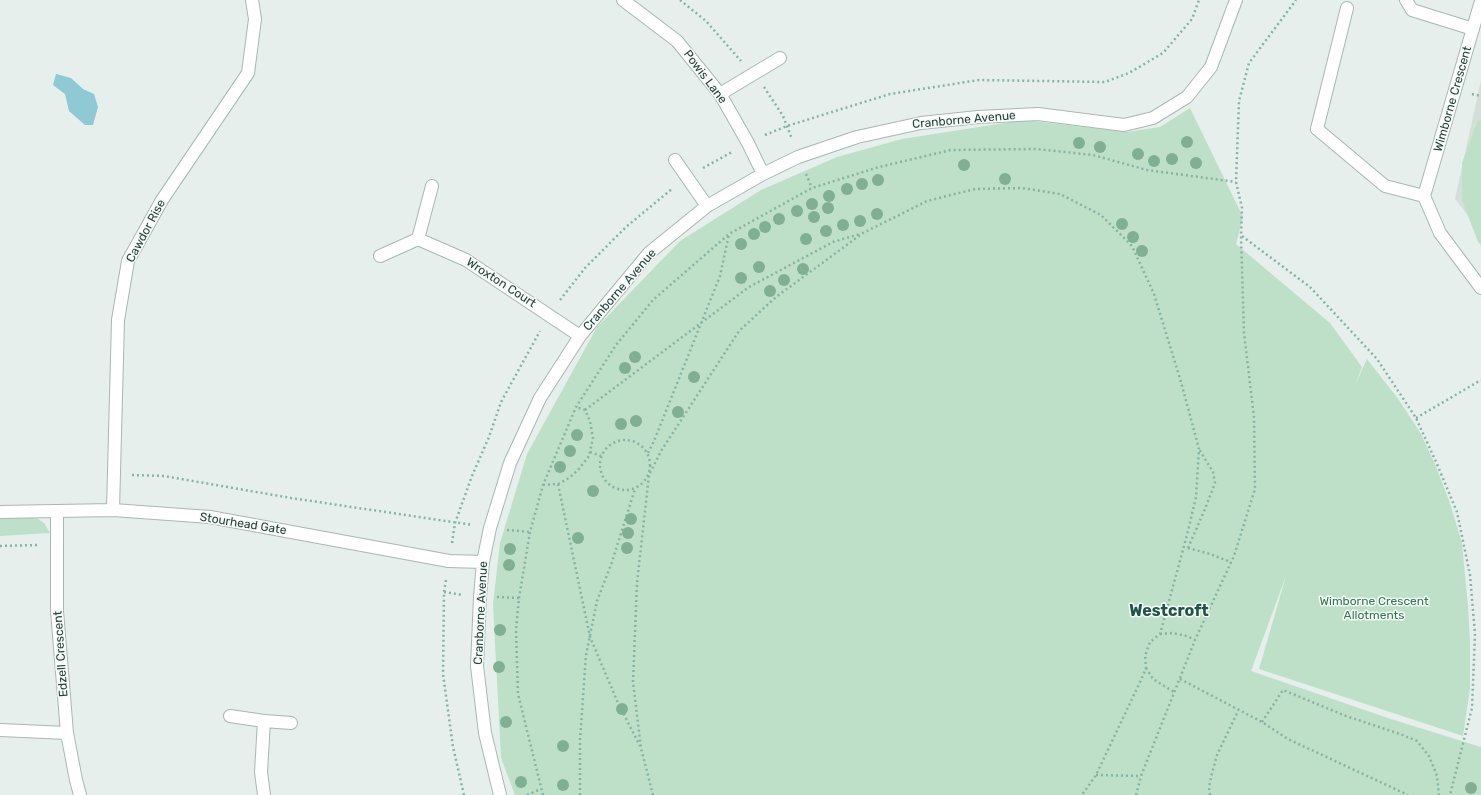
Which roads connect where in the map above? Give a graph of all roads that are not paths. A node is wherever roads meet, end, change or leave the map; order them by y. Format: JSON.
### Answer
{"nodes":[{"id":1,"x":252,"y":0,"type":"edge"},
{"id":2,"x":623,"y":0,"type":"edge"},
{"id":3,"x":1236,"y":0,"type":"edge"},
{"id":4,"x":1406,"y":0,"type":"edge"},
{"id":5,"x":1481,"y":1,"type":"edge"},
{"id":6,"x":1347,"y":8,"type":"dead end"},
{"id":7,"x":1473,"y":29,"type":"junction"},
{"id":8,"x":780,"y":58,"type":"dead end"},
{"id":9,"x":720,"y":94,"type":"junction"},
{"id":10,"x":675,"y":160,"type":"dead end"},
{"id":11,"x":763,"y":174,"type":"junction"},
{"id":12,"x":432,"y":186,"type":"dead end"},
{"id":13,"x":1424,"y":196,"type":"junction"},
{"id":14,"x":707,"y":206,"type":"junction"},
{"id":15,"x":418,"y":239,"type":"junction"},
{"id":16,"x":380,"y":256,"type":"dead end"},
{"id":17,"x":1481,"y":288,"type":"edge"},
{"id":18,"x":580,"y":336,"type":"junction"},
{"id":19,"x":113,"y":510,"type":"junction"},
{"id":20,"x":0,"y":512,"type":"edge"},
{"id":21,"x":57,"y":512,"type":"junction"},
{"id":22,"x":483,"y":562,"type":"junction"},
{"id":23,"x":230,"y":716,"type":"dead end"},
{"id":24,"x":264,"y":720,"type":"junction"},
{"id":25,"x":291,"y":723,"type":"dead end"},
{"id":26,"x":0,"y":730,"type":"edge"},
{"id":27,"x":67,"y":733,"type":"junction"},
{"id":28,"x":80,"y":795,"type":"edge"},
{"id":29,"x":264,"y":795,"type":"edge"},
{"id":30,"x":500,"y":795,"type":"edge"}],
"edges":[{"from":1,"to":19,"type":"street","name":"Cawdor Rise"},
{"from":2,"to":9,"type":"street","name":"Powis Lane"},
{"from":3,"to":11,"type":"street","name":"Cranborne Avenue"},
{"from":4,"to":7,"type":"street"},
{"from":5,"to":7,"type":"street","name":"Wimborne Crescent"},
{"from":6,"to":13,"type":"street"},
{"from":7,"to":13,"type":"street","name":"Wimborne Crescent"},
{"from":8,"to":9,"type":"street"},
{"from":9,"to":11,"type":"street","name":"Powis Lane"},
{"from":10,"to":14,"type":"street"},
{"from":11,"to":14,"type":"street","name":"Cranborne Avenue"},
{"from":12,"to":15,"type":"street"},
{"from":13,"to":17,"type":"street"},
{"from":14,"to":18,"type":"street","name":"Cranborne Avenue"},
{"from":15,"to":16,"type":"street"},
{"from":15,"to":18,"type":"street","name":"Wroxton Court"},
{"from":18,"to":22,"type":"street","name":"Cranborne Avenue"},
{"from":19,"to":21,"type":"street","name":"Stourhead Gate"},
{"from":19,"to":22,"type":"street","name":"Stourhead Gate"},
{"from":20,"to":21,"type":"street","name":"Stourhead Gate"},
{"from":21,"to":27,"type":"street","name":"Edzell Crescent"},
{"from":22,"to":30,"type":"street","name":"Cranborne Avenue"},
{"from":23,"to":24,"type":"street"},
{"from":24,"to":25,"type":"street"},
{"from":24,"to":29,"type":"street"},
{"from":26,"to":27,"type":"street"},
{"from":27,"to":28,"type":"street","name":"Edzell Crescent"}]}
